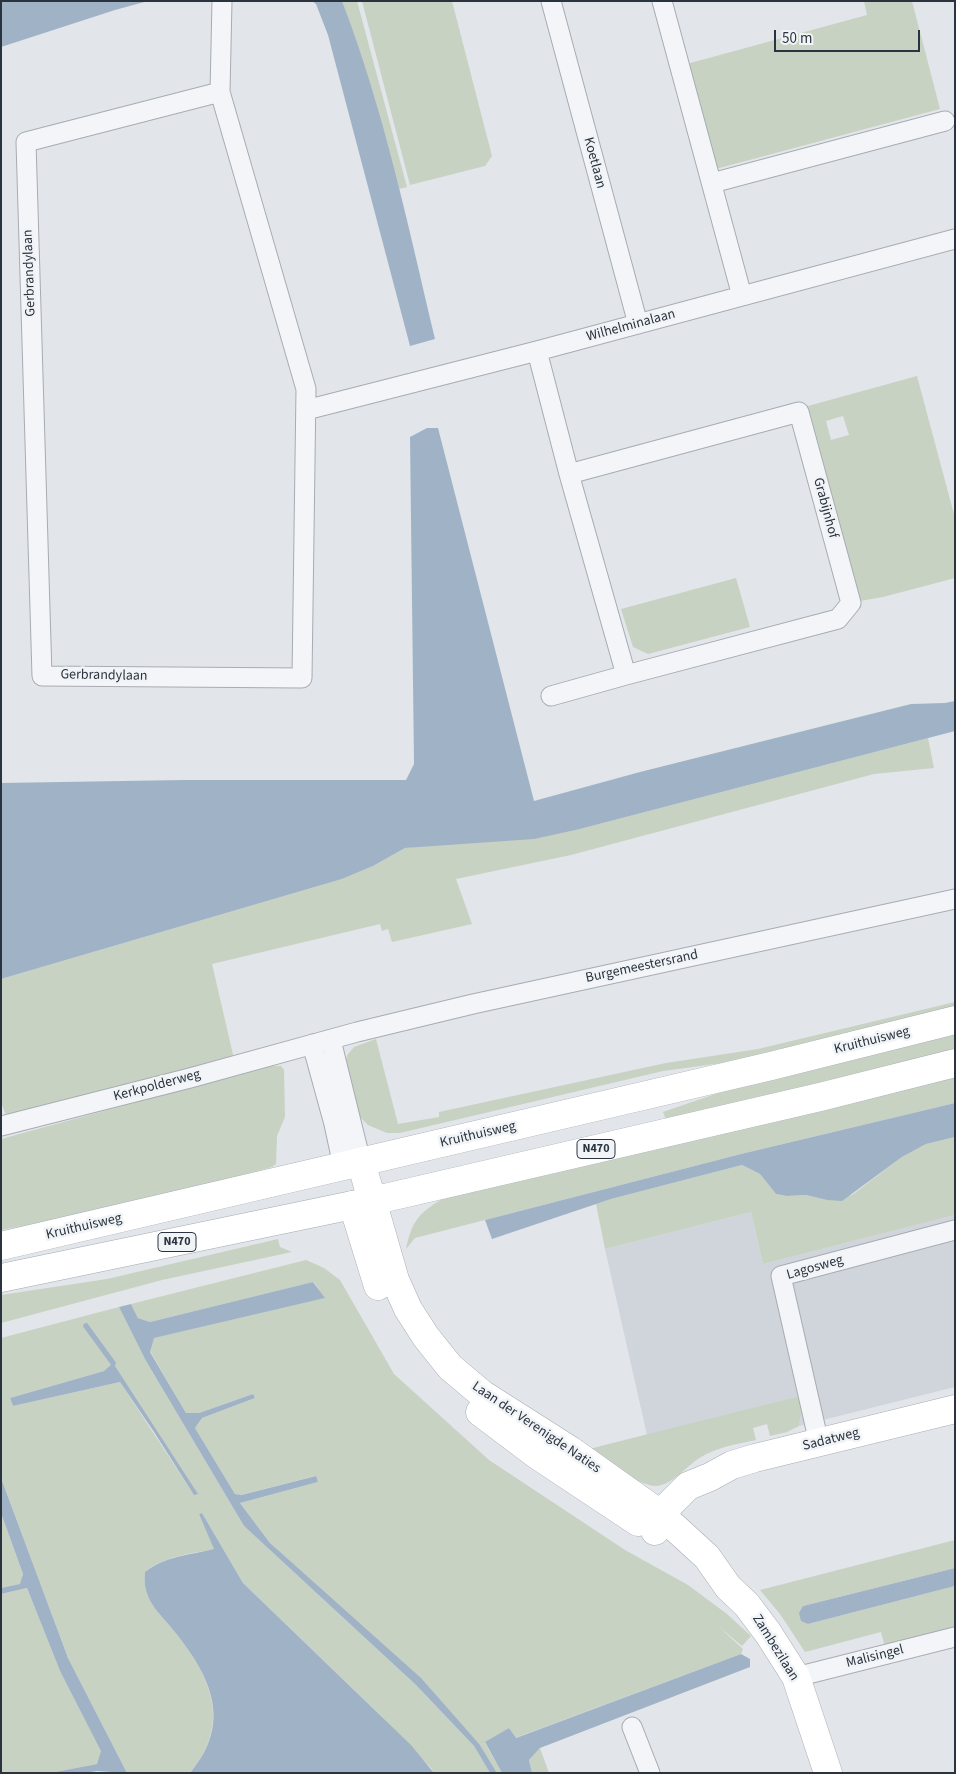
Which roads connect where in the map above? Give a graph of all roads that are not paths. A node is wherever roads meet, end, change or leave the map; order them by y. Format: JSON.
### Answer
{"nodes":[{"id":1,"x":222,"y":1,"type":"edge"},
{"id":2,"x":551,"y":1,"type":"edge"},
{"id":3,"x":662,"y":1,"type":"edge"},
{"id":4,"x":220,"y":92,"type":"junction"},
{"id":5,"x":945,"y":121,"type":"dead end"},
{"id":6,"x":712,"y":183,"type":"junction"},
{"id":7,"x":955,"y":239,"type":"edge"},
{"id":8,"x":742,"y":296,"type":"junction"},
{"id":9,"x":638,"y":324,"type":"junction"},
{"id":10,"x":537,"y":351,"type":"junction"},
{"id":11,"x":306,"y":410,"type":"junction"},
{"id":12,"x":569,"y":474,"type":"junction"},
{"id":13,"x":626,"y":674,"type":"junction"},
{"id":14,"x":551,"y":696,"type":"dead end"},
{"id":15,"x":955,"y":899,"type":"edge"},
{"id":16,"x":955,"y":1020,"type":"edge"},
{"id":17,"x":331,"y":1040,"type":"junction"},
{"id":18,"x":312,"y":1044,"type":"junction"},
{"id":19,"x":955,"y":1063,"type":"edge"},
{"id":20,"x":1,"y":1126,"type":"edge"},
{"id":21,"x":352,"y":1164,"type":"junction"},
{"id":22,"x":363,"y":1203,"type":"junction"},
{"id":23,"x":955,"y":1230,"type":"edge"},
{"id":24,"x":1,"y":1246,"type":"edge"},
{"id":25,"x":1,"y":1278,"type":"edge"},
{"id":26,"x":955,"y":1409,"type":"edge"},
{"id":27,"x":819,"y":1443,"type":"junction"},
{"id":28,"x":663,"y":1525,"type":"junction"},
{"id":29,"x":955,"y":1637,"type":"edge"},
{"id":30,"x":796,"y":1677,"type":"junction"},
{"id":31,"x":632,"y":1727,"type":"dead end"},
{"id":32,"x":650,"y":1773,"type":"edge"},
{"id":33,"x":828,"y":1773,"type":"edge"}],
"edges":[{"from":1,"to":4,"type":"street"},
{"from":2,"to":9,"type":"street","name":"Koetlaan"},
{"from":3,"to":6,"type":"street"},
{"from":4,"to":11,"type":"street","name":"Gerbrandylaan"},
{"from":4,"to":11,"type":"street","name":"Gerbrandylaan"},
{"from":5,"to":6,"type":"street"},
{"from":6,"to":8,"type":"street"},
{"from":7,"to":8,"type":"street","name":"Wilhelminalaan"},
{"from":8,"to":9,"type":"street","name":"Wilhelminalaan"},
{"from":9,"to":10,"type":"street","name":"Wilhelminalaan"},
{"from":10,"to":11,"type":"street","name":"Wilhelminalaan"},
{"from":10,"to":12,"type":"street"},
{"from":12,"to":13,"type":"street"},
{"from":12,"to":13,"type":"street","name":"Grabijnhof"},
{"from":13,"to":14,"type":"street","name":"Grabijnhof"},
{"from":15,"to":17,"type":"street","name":"Burgemeestersrand"},
{"from":16,"to":21,"type":"main road","name":"Kruithuisweg"},
{"from":17,"to":18,"type":"street","name":"Kerkpolderweg"},
{"from":17,"to":21,"type":"street"},
{"from":18,"to":20,"type":"street","name":"Kerkpolderweg"},
{"from":18,"to":21,"type":"street"},
{"from":19,"to":22,"type":"main road","number":"N470"},
{"from":21,"to":22,"type":"main road","name":"Laan der Verenigde Naties"},
{"from":21,"to":24,"type":"main road","name":"Kruithuisweg"},
{"from":22,"to":25,"type":"main road","number":"N470"},
{"from":22,"to":28,"type":"main road","name":"Laan der Verenigde Naties"},
{"from":23,"to":27,"type":"street","name":"Lagosweg"},
{"from":26,"to":27,"type":"main road","name":"Sadatweg"},
{"from":27,"to":28,"type":"main road","name":"Sadatweg"},
{"from":28,"to":30,"type":"main road","name":"Zambezilaan"},
{"from":29,"to":30,"type":"street","name":"Malisingel"},
{"from":30,"to":33,"type":"main road","name":"Zambezilaan"},
{"from":31,"to":32,"type":"street"}]}
